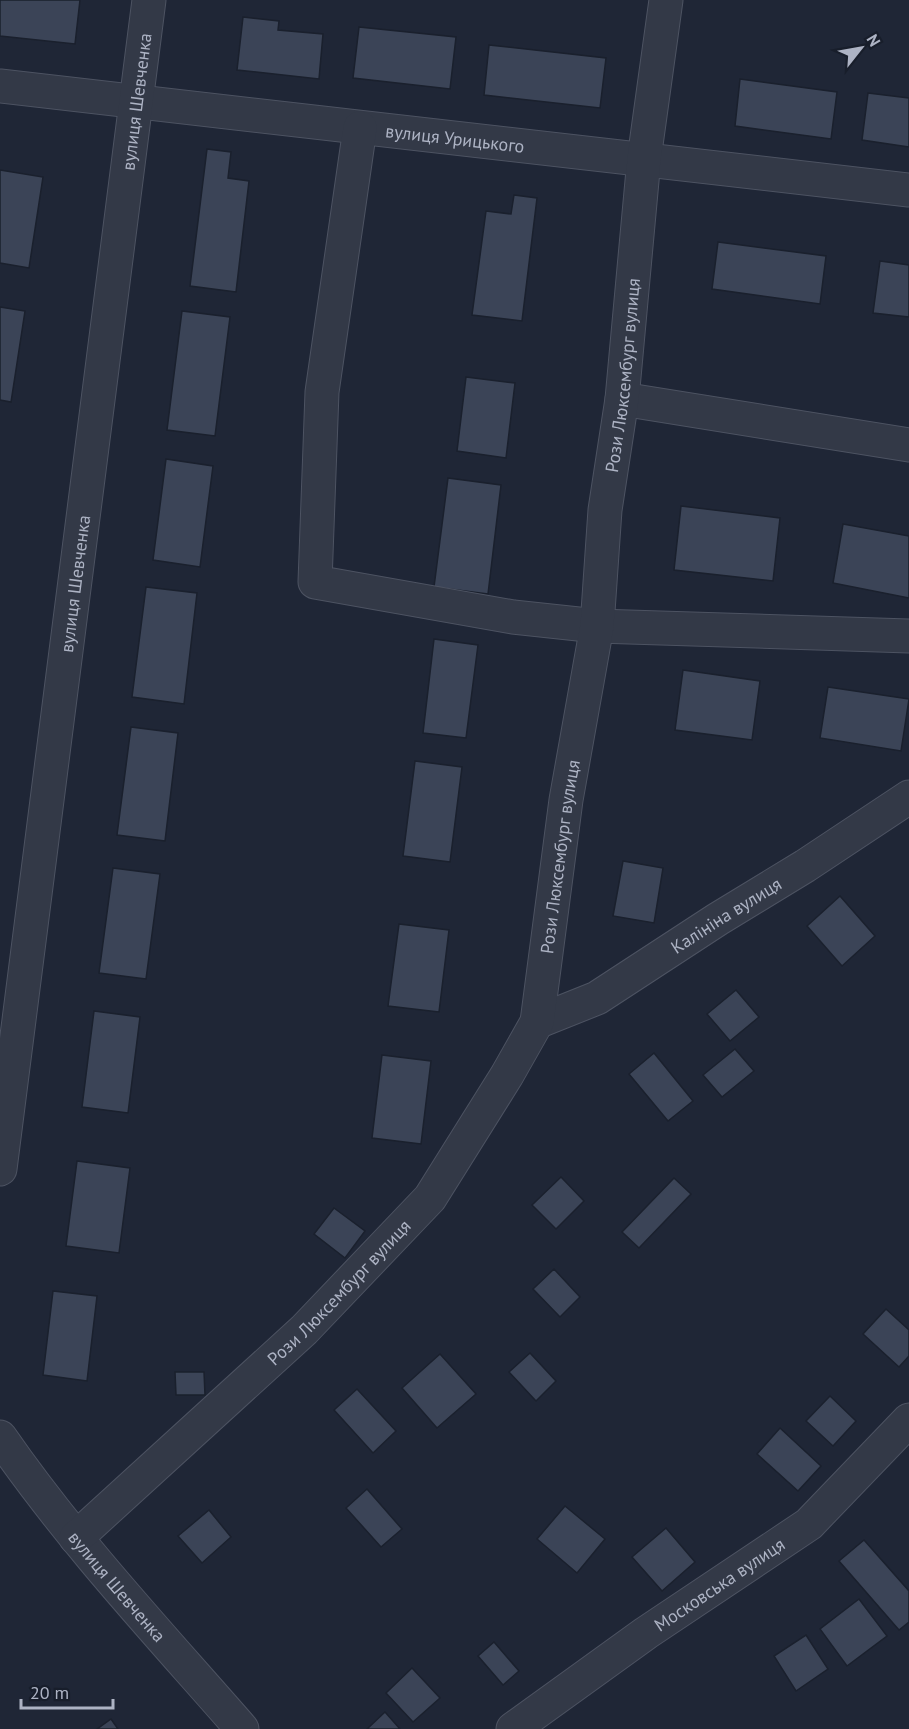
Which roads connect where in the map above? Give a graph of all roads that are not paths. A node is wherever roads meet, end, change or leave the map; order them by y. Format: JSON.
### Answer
{"nodes":[{"id":1,"x":149,"y":0,"type":"edge"},
{"id":2,"x":666,"y":0,"type":"edge"},
{"id":3,"x":0,"y":86,"type":"edge"},
{"id":4,"x":135,"y":102,"type":"junction"},
{"id":5,"x":360,"y":128,"type":"junction"},
{"id":6,"x":644,"y":159,"type":"junction"},
{"id":7,"x":909,"y":190,"type":"edge"},
{"id":8,"x":622,"y":399,"type":"junction"},
{"id":9,"x":909,"y":445,"type":"edge"},
{"id":10,"x":597,"y":626,"type":"junction"},
{"id":11,"x":909,"y":636,"type":"edge"},
{"id":12,"x":909,"y":797,"type":"edge"},
{"id":13,"x":10,"y":1019,"type":"edge"},
{"id":14,"x":537,"y":1022,"type":"junction"},
{"id":15,"x":0,"y":1169,"type":"edge"},
{"id":16,"x":909,"y":1420,"type":"edge"},
{"id":17,"x":0,"y":1437,"type":"edge"},
{"id":18,"x":76,"y":1538,"type":"junction"},
{"id":19,"x":242,"y":1729,"type":"edge"},
{"id":20,"x":513,"y":1729,"type":"edge"}],
"edges":[{"from":1,"to":4,"type":"street","name":"вулиця Шевченка"},
{"from":2,"to":6,"type":"street","name":"Рози Люксембург вулиця"},
{"from":3,"to":4,"type":"street","name":"вулиця Урицького"},
{"from":4,"to":5,"type":"street","name":"вулиця Урицького"},
{"from":4,"to":13,"type":"street","name":"вулиця Шевченка"},
{"from":5,"to":6,"type":"street","name":"вулиця Урицького"},
{"from":5,"to":10,"type":"street"},
{"from":6,"to":7,"type":"street","name":"вулиця Урицького"},
{"from":6,"to":8,"type":"street","name":"Рози Люксембург вулиця"},
{"from":8,"to":9,"type":"street"},
{"from":8,"to":10,"type":"street","name":"Рози Люксембург вулиця"},
{"from":10,"to":11,"type":"street"},
{"from":10,"to":14,"type":"street","name":"Рози Люксембург вулиця"},
{"from":12,"to":14,"type":"street","name":"Калініна вулиця"},
{"from":13,"to":15,"type":"street","name":"вулиця Шевченка"},
{"from":14,"to":18,"type":"street","name":"Рози Люксембург вулиця"},
{"from":16,"to":20,"type":"street","name":"Московська вулиця"},
{"from":17,"to":18,"type":"street","name":"вулиця Шевченка"},
{"from":18,"to":19,"type":"street","name":"вулиця Шевченка"}]}
